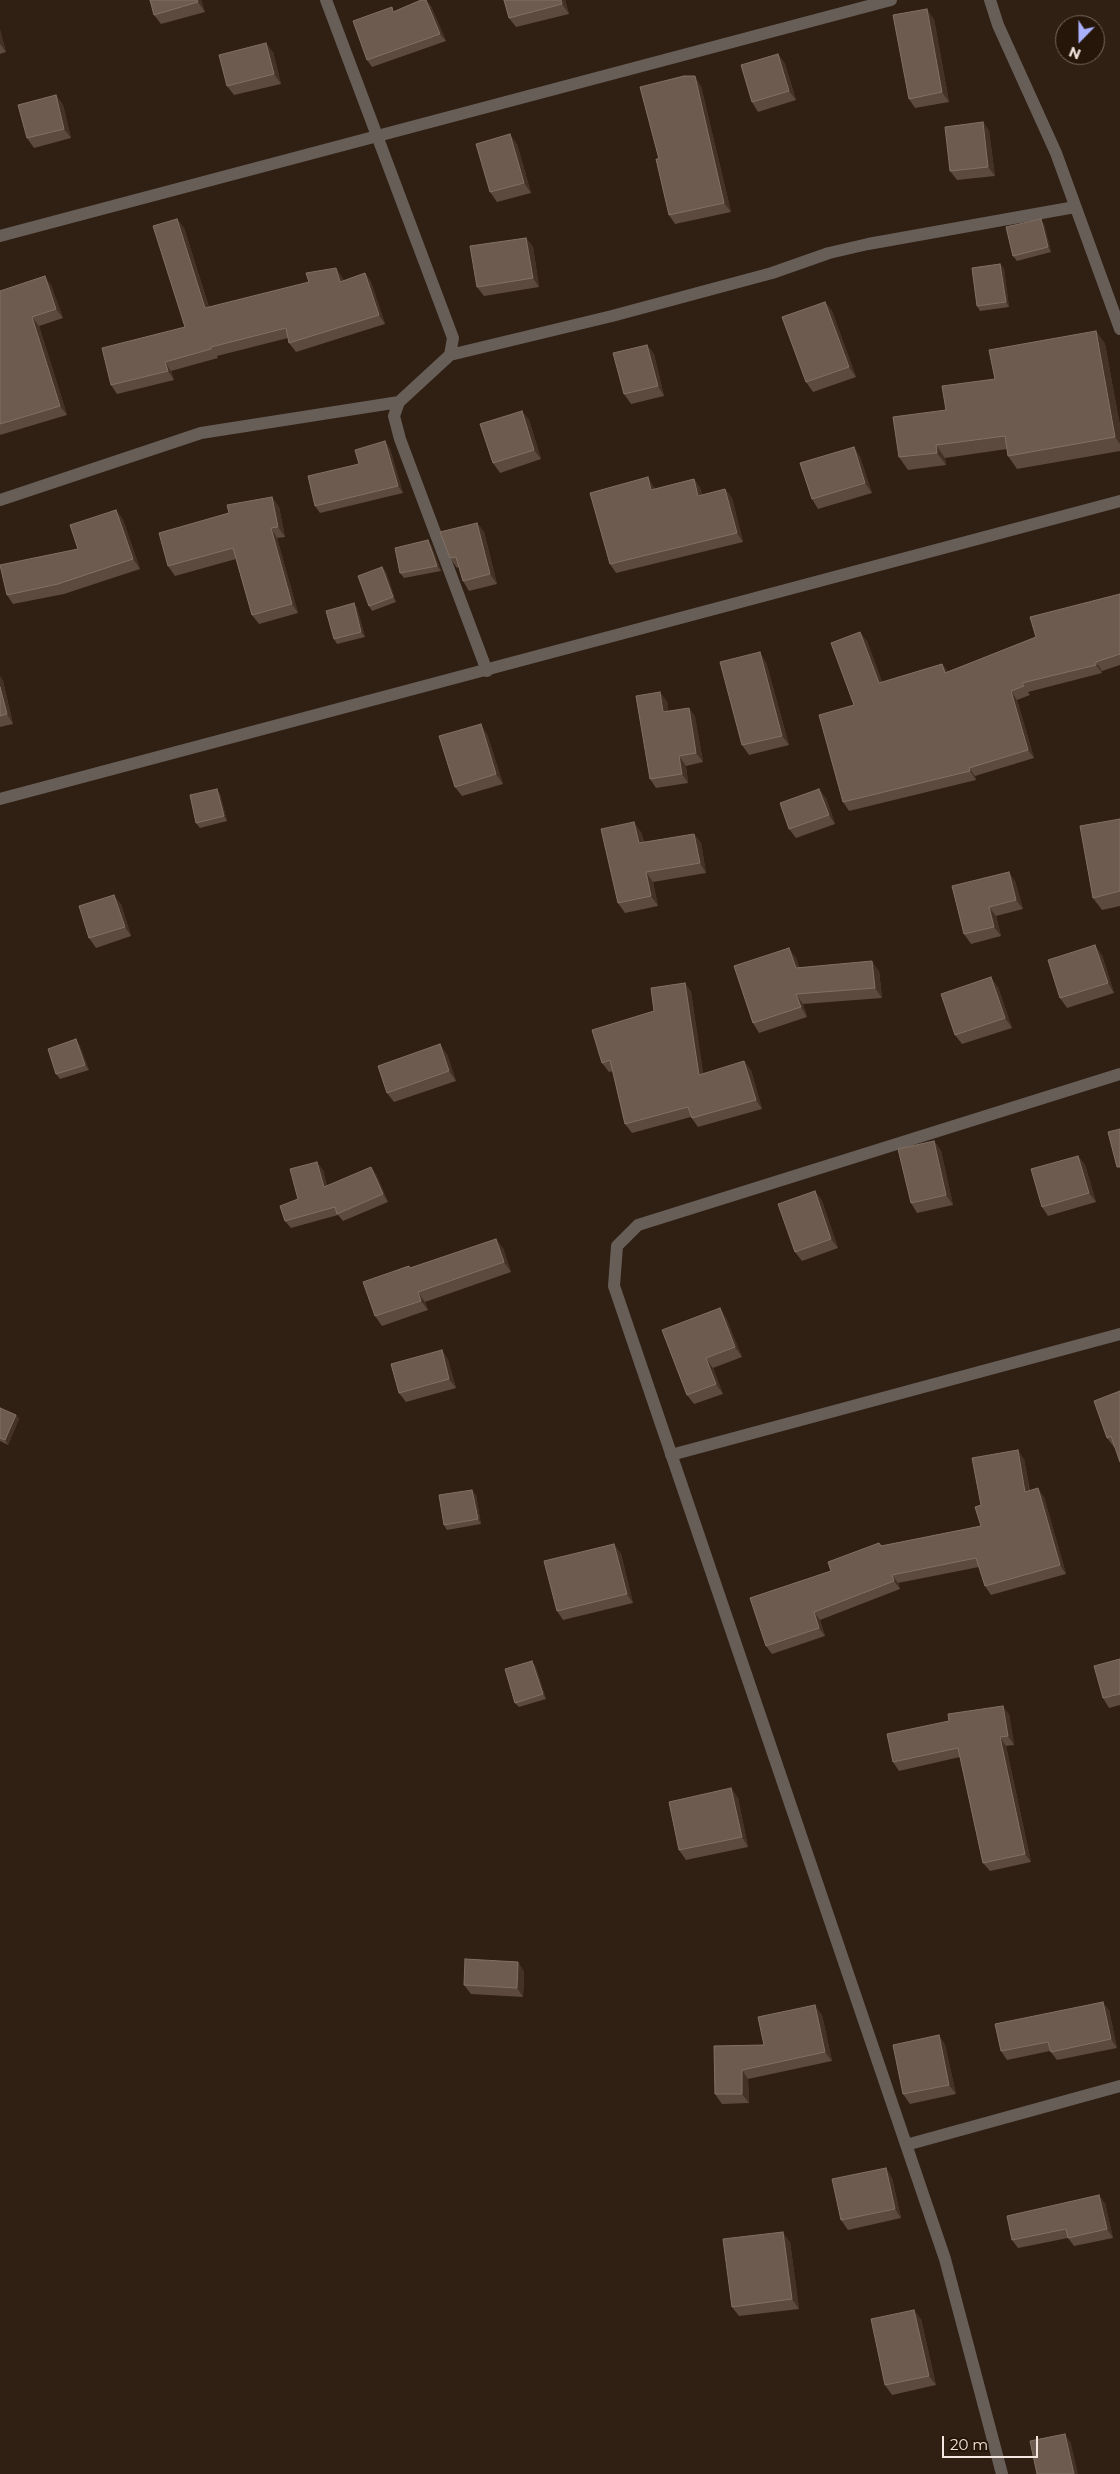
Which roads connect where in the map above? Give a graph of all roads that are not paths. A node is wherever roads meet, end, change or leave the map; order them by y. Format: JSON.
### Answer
{"nodes":[{"id":1,"x":326,"y":0,"type":"edge"},
{"id":2,"x":891,"y":0,"type":"edge"},
{"id":3,"x":990,"y":0,"type":"edge"},
{"id":4,"x":377,"y":135,"type":"junction"},
{"id":5,"x":1075,"y":208,"type":"junction"},
{"id":6,"x":0,"y":236,"type":"edge"},
{"id":7,"x":1120,"y":329,"type":"edge"},
{"id":8,"x":450,"y":355,"type":"junction"},
{"id":9,"x":400,"y":402,"type":"junction"},
{"id":10,"x":0,"y":500,"type":"edge"},
{"id":11,"x":1120,"y":501,"type":"edge"},
{"id":12,"x":487,"y":671,"type":"junction"},
{"id":13,"x":0,"y":800,"type":"edge"},
{"id":14,"x":1120,"y":1074,"type":"edge"},
{"id":15,"x":1120,"y":1334,"type":"edge"},
{"id":16,"x":671,"y":1456,"type":"junction"},
{"id":17,"x":1120,"y":2086,"type":"edge"},
{"id":18,"x":906,"y":2145,"type":"junction"},
{"id":19,"x":1002,"y":2474,"type":"edge"}],
"edges":[{"from":1,"to":4,"type":"street"},
{"from":2,"to":4,"type":"street"},
{"from":3,"to":5,"type":"street"},
{"from":4,"to":6,"type":"street"},
{"from":4,"to":8,"type":"street"},
{"from":5,"to":7,"type":"street"},
{"from":5,"to":8,"type":"street"},
{"from":8,"to":9,"type":"street"},
{"from":9,"to":10,"type":"street"},
{"from":9,"to":12,"type":"street"},
{"from":11,"to":12,"type":"street"},
{"from":12,"to":13,"type":"street"},
{"from":14,"to":16,"type":"street"},
{"from":15,"to":16,"type":"street"},
{"from":16,"to":18,"type":"street"},
{"from":17,"to":18,"type":"street"},
{"from":18,"to":19,"type":"street"}]}
